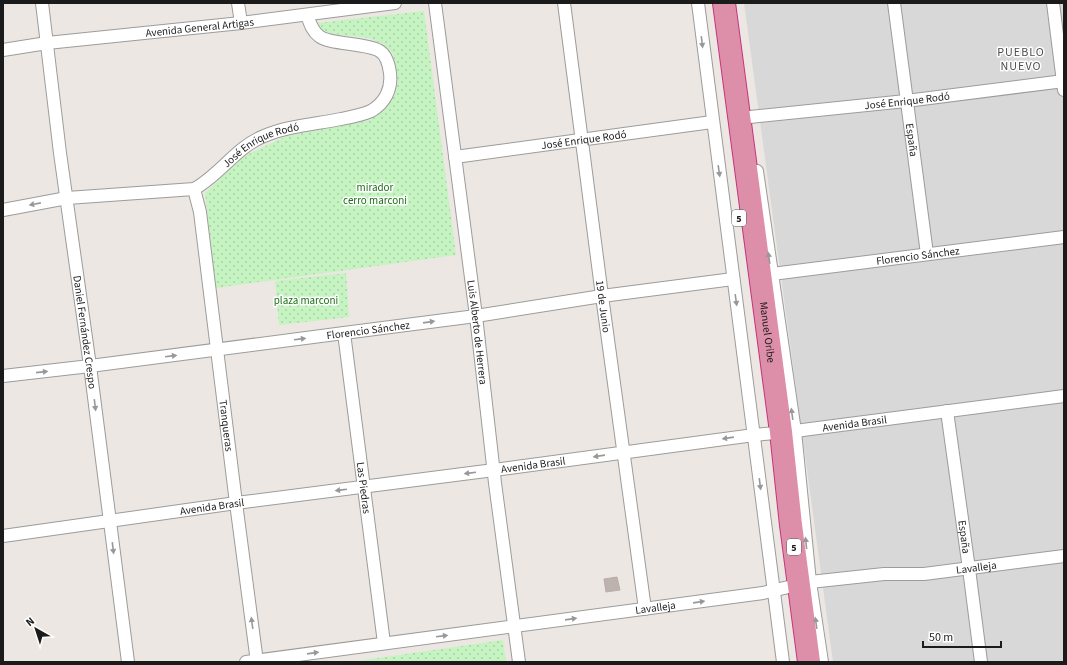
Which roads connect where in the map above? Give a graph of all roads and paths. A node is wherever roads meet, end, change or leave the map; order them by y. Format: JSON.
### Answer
{"nodes":[{"id":1,"x":42,"y":3,"type":"edge"},
{"id":2,"x":238,"y":3,"type":"edge"},
{"id":3,"x":395,"y":3,"type":"edge"},
{"id":4,"x":435,"y":3,"type":"edge"},
{"id":5,"x":564,"y":3,"type":"edge"},
{"id":6,"x":698,"y":3,"type":"edge"},
{"id":7,"x":711,"y":3,"type":"edge"},
{"id":8,"x":724,"y":3,"type":"edge"},
{"id":9,"x":735,"y":3,"type":"edge"},
{"id":10,"x":894,"y":3,"type":"edge"},
{"id":11,"x":1053,"y":3,"type":"edge"},
{"id":12,"x":308,"y":15,"type":"junction"},
{"id":13,"x":241,"y":23,"type":"junction"},
{"id":14,"x":47,"y":43,"type":"junction"},
{"id":15,"x":3,"y":50,"type":"edge"},
{"id":16,"x":1064,"y":84,"type":"edge"},
{"id":17,"x":906,"y":101,"type":"junction"},
{"id":18,"x":750,"y":118,"type":"junction"},
{"id":19,"x":712,"y":122,"type":"junction"},
{"id":20,"x":581,"y":140,"type":"junction"},
{"id":21,"x":455,"y":157,"type":"junction"},
{"id":22,"x":194,"y":190,"type":"junction"},
{"id":23,"x":67,"y":198,"type":"junction"},
{"id":24,"x":3,"y":210,"type":"edge"},
{"id":25,"x":1064,"y":236,"type":"edge"},
{"id":26,"x":927,"y":254,"type":"junction"},
{"id":27,"x":772,"y":274,"type":"junction"},
{"id":28,"x":733,"y":279,"type":"junction"},
{"id":29,"x":602,"y":296,"type":"junction"},
{"id":30,"x":476,"y":316,"type":"junction"},
{"id":31,"x":344,"y":333,"type":"junction"},
{"id":32,"x":218,"y":350,"type":"junction"},
{"id":33,"x":90,"y":366,"type":"junction"},
{"id":34,"x":3,"y":376,"type":"edge"},
{"id":35,"x":1064,"y":396,"type":"edge"},
{"id":36,"x":947,"y":411,"type":"junction"},
{"id":37,"x":774,"y":433,"type":"junction"},
{"id":38,"x":623,"y":453,"type":"junction"},
{"id":39,"x":494,"y":470,"type":"junction"},
{"id":40,"x":364,"y":487,"type":"junction"},
{"id":41,"x":236,"y":503,"type":"junction"},
{"id":42,"x":110,"y":521,"type":"junction"},
{"id":43,"x":3,"y":536,"type":"edge"},
{"id":44,"x":1064,"y":556,"type":"edge"},
{"id":45,"x":969,"y":569,"type":"junction"},
{"id":46,"x":792,"y":586,"type":"junction"},
{"id":47,"x":645,"y":609,"type":"junction"},
{"id":48,"x":515,"y":626,"type":"junction"},
{"id":49,"x":384,"y":643,"type":"junction"},
{"id":50,"x":128,"y":662,"type":"edge"},
{"id":51,"x":254,"y":662,"type":"edge"},
{"id":52,"x":519,"y":662,"type":"edge"},
{"id":53,"x":783,"y":662,"type":"edge"},
{"id":54,"x":796,"y":662,"type":"edge"},
{"id":55,"x":809,"y":662,"type":"edge"},
{"id":56,"x":822,"y":662,"type":"edge"},
{"id":57,"x":981,"y":662,"type":"edge"}],
"edges":[{"from":1,"to":14,"type":"street","name":"Daniel Fernández Crespo"},
{"from":2,"to":13,"type":"street"},
{"from":3,"to":12,"type":"street","name":"Avenida General Artigas"},
{"from":4,"to":21,"type":"street","name":"Luis Alberto de Herrera"},
{"from":5,"to":20,"type":"street","name":"19 de Junio"},
{"from":6,"to":19,"type":"street","name":"Manuel Oribe","one_way":true},
{"from":7,"to":37,"type":"highway","name":"Manuel Oribe","number":"5"},
{"from":8,"to":37,"type":"highway","name":"Manuel Oribe","number":"5"},
{"from":9,"to":18,"type":"street"},
{"from":10,"to":17,"type":"street","name":"España"},
{"from":11,"to":16,"type":"street"},
{"from":12,"to":13,"type":"street","name":"Avenida General Artigas"},
{"from":12,"to":22,"type":"street","name":"José Enrique Rodó"},
{"from":13,"to":14,"type":"street","name":"Avenida General Artigas"},
{"from":14,"to":15,"type":"street","name":"Avenida General Artigas"},
{"from":14,"to":23,"type":"street","name":"Daniel Fernández Crespo"},
{"from":16,"to":17,"type":"street","name":"José Enrique Rodó"},
{"from":17,"to":18,"type":"street","name":"José Enrique Rodó"},
{"from":17,"to":26,"type":"street","name":"España"},
{"from":27,"to":18,"type":"street","one_way":true},
{"from":19,"to":20,"type":"street","name":"José Enrique Rodó"},
{"from":19,"to":28,"type":"street","name":"Manuel Oribe","one_way":true},
{"from":20,"to":21,"type":"street","name":"José Enrique Rodó"},
{"from":20,"to":29,"type":"street","name":"19 de Junio"},
{"from":21,"to":30,"type":"street","name":"Luis Alberto de Herrera"},
{"from":22,"to":23,"type":"street"},
{"from":22,"to":32,"type":"street","name":"Tranqueras"},
{"from":23,"to":24,"type":"street","one_way":true},
{"from":23,"to":33,"type":"street","name":"Daniel Fernández Crespo"},
{"from":25,"to":26,"type":"street","name":"Florencio Sánchez"},
{"from":26,"to":27,"type":"street","name":"Florencio Sánchez"},
{"from":37,"to":27,"type":"street","one_way":true},
{"from":28,"to":29,"type":"street","name":"Florencio Sánchez"},
{"from":28,"to":37,"type":"street","name":"Manuel Oribe","one_way":true},
{"from":29,"to":30,"type":"street","name":"Florencio Sánchez"},
{"from":29,"to":38,"type":"street","name":"19 de Junio"},
{"from":31,"to":30,"type":"street","name":"Florencio Sánchez","one_way":true},
{"from":30,"to":39,"type":"street","name":"Luis Alberto de Herrera"},
{"from":32,"to":31,"type":"street","name":"Florencio Sánchez","one_way":true},
{"from":31,"to":40,"type":"street","name":"Las Piedras"},
{"from":33,"to":32,"type":"street","name":"Florencio Sánchez","one_way":true},
{"from":32,"to":41,"type":"street","name":"Tranqueras"},
{"from":34,"to":33,"type":"street","name":"Florencio Sánchez","one_way":true},
{"from":33,"to":42,"type":"street","name":"Daniel Fernández Crespo","one_way":true},
{"from":35,"to":36,"type":"street","name":"Avenida Brasil"},
{"from":36,"to":37,"type":"street","name":"Avenida Brasil"},
{"from":36,"to":45,"type":"street","name":"España"},
{"from":37,"to":38,"type":"street","name":"Avenida Brasil","one_way":true},
{"from":46,"to":37,"type":"street","one_way":true},
{"from":37,"to":46,"type":"street","name":"Manuel Oribe","one_way":true},
{"from":37,"to":46,"type":"highway","name":"Manuel Oribe","number":"5"},
{"from":38,"to":39,"type":"street","name":"Avenida Brasil","one_way":true},
{"from":38,"to":47,"type":"street","name":"19 de Junio"},
{"from":39,"to":40,"type":"street","name":"Avenida Brasil","one_way":true},
{"from":39,"to":48,"type":"street","name":"Luis Alberto de Herrera"},
{"from":40,"to":41,"type":"street","name":"Avenida Brasil","one_way":true},
{"from":40,"to":49,"type":"street","name":"Las Piedras"},
{"from":41,"to":42,"type":"street","name":"Avenida Brasil"},
{"from":51,"to":41,"type":"street","name":"Tranqueras","one_way":true},
{"from":42,"to":43,"type":"street","name":"Avenida Brasil"},
{"from":42,"to":50,"type":"street","name":"Daniel Fernández Crespo","one_way":true},
{"from":44,"to":45,"type":"street","name":"Lavalleja"},
{"from":45,"to":46,"type":"street","name":"Lavalleja"},
{"from":45,"to":57,"type":"street","name":"España"},
{"from":47,"to":46,"type":"street","name":"Lavalleja","one_way":true},
{"from":46,"to":53,"type":"street","name":"Manuel Oribe"},
{"from":46,"to":54,"type":"highway","name":"Manuel Oribe","number":"5"},
{"from":46,"to":55,"type":"highway","name":"Manuel Oribe","number":"5"},
{"from":56,"to":46,"type":"street","one_way":true},
{"from":48,"to":47,"type":"street","name":"Lavalleja","one_way":true},
{"from":49,"to":48,"type":"street","name":"Lavalleja","one_way":true},
{"from":48,"to":52,"type":"street","name":"Luis Alberto de Herrera"},
{"from":51,"to":49,"type":"street","name":"Lavalleja","one_way":true}]}
